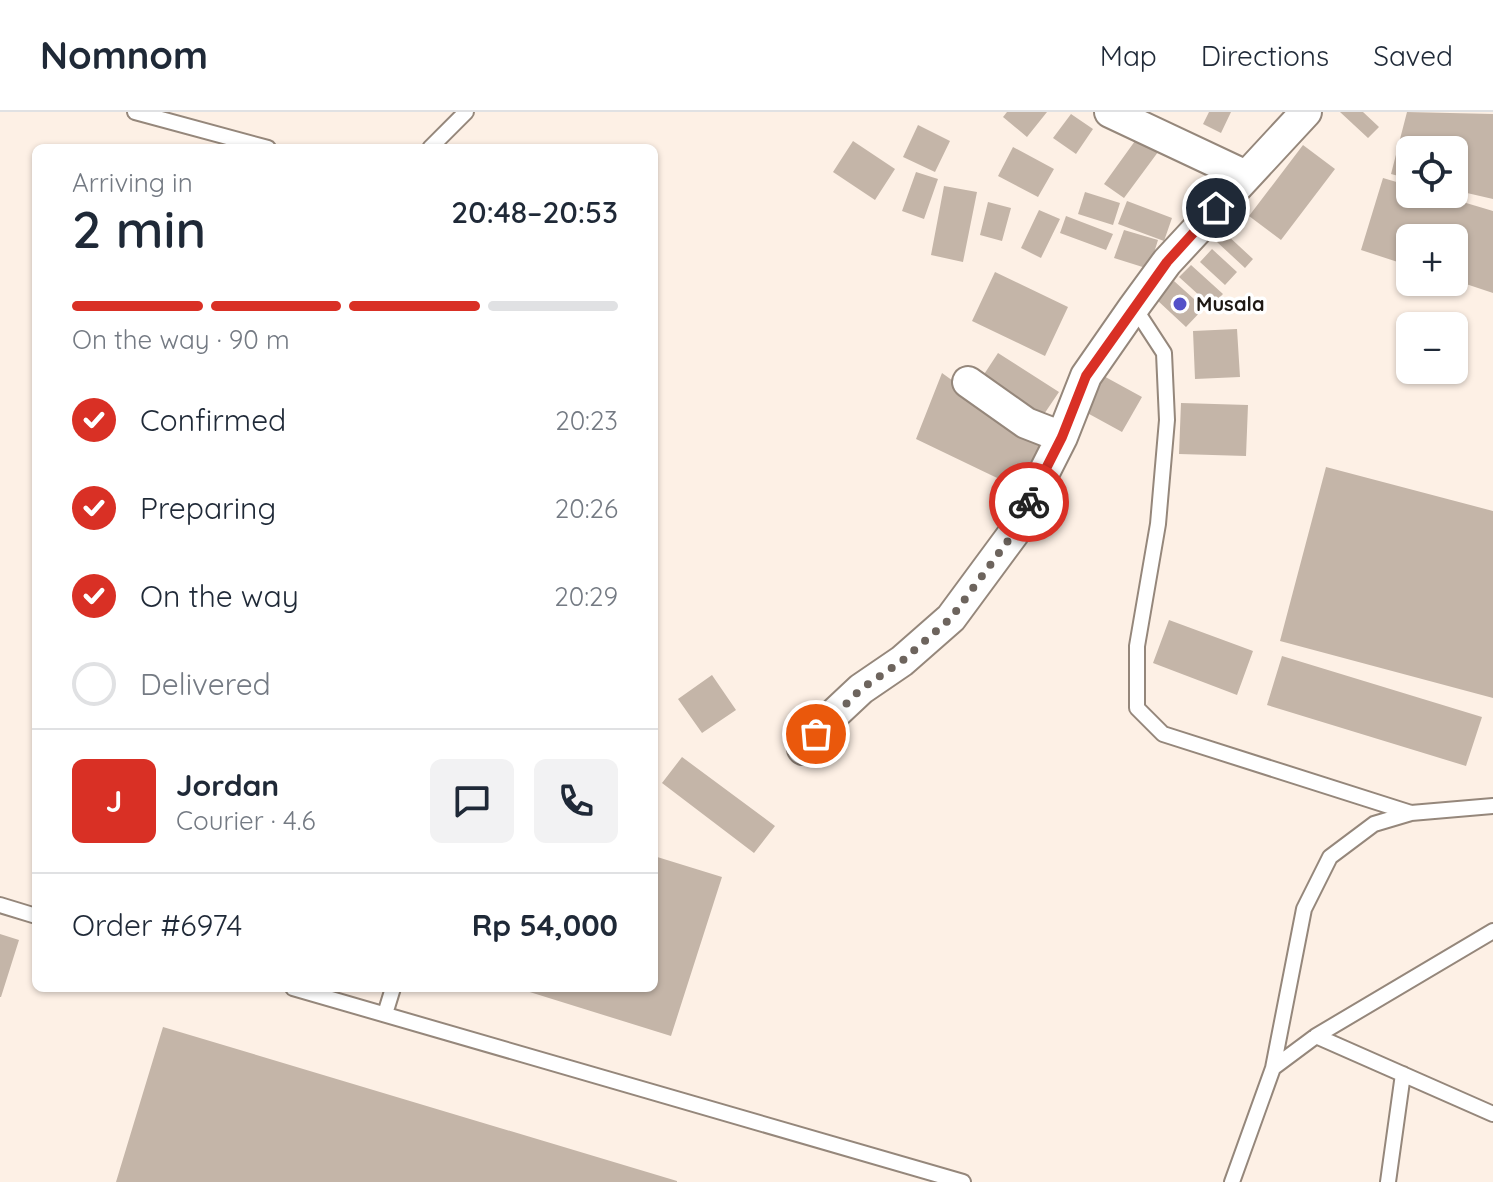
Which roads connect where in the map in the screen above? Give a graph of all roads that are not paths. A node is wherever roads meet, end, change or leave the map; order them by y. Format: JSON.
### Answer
{"nodes":[{"id":1,"x":135,"y":112,"type":"edge"},
{"id":2,"x":466,"y":112,"type":"edge"},
{"id":3,"x":1110,"y":112,"type":"edge"},
{"id":4,"x":1306,"y":112,"type":"edge"},
{"id":5,"x":253,"y":144,"type":"edge"},
{"id":6,"x":434,"y":144,"type":"edge"},
{"id":7,"x":1246,"y":176,"type":"junction"},
{"id":8,"x":1134,"y":307,"type":"junction"},
{"id":9,"x":968,"y":382,"type":"dead end"},
{"id":10,"x":1062,"y":437,"type":"junction"},
{"id":11,"x":803,"y":749,"type":"dead end"},
{"id":12,"x":1493,"y":806,"type":"edge"},
{"id":13,"x":1411,"y":813,"type":"junction"},
{"id":14,"x":0,"y":905,"type":"edge"},
{"id":15,"x":32,"y":915,"type":"edge"},
{"id":16,"x":1493,"y":931,"type":"edge"},
{"id":17,"x":307,"y":992,"type":"edge"},
{"id":18,"x":392,"y":992,"type":"edge"},
{"id":19,"x":385,"y":1014,"type":"junction"},
{"id":20,"x":1316,"y":1036,"type":"junction"},
{"id":21,"x":1273,"y":1068,"type":"junction"},
{"id":22,"x":1403,"y":1074,"type":"junction"},
{"id":23,"x":1493,"y":1114,"type":"edge"},
{"id":24,"x":963,"y":1182,"type":"edge"},
{"id":25,"x":1232,"y":1182,"type":"edge"},
{"id":26,"x":1388,"y":1182,"type":"edge"}],
"edges":[{"from":1,"to":5,"type":"lane"},
{"from":2,"to":6,"type":"lane"},
{"from":3,"to":7,"type":"street"},
{"from":4,"to":7,"type":"street"},
{"from":7,"to":8,"type":"street"},
{"from":8,"to":10,"type":"street"},
{"from":8,"to":13,"type":"lane"},
{"from":9,"to":10,"type":"street"},
{"from":10,"to":11,"type":"street"},
{"from":12,"to":13,"type":"lane"},
{"from":13,"to":21,"type":"lane"},
{"from":14,"to":15,"type":"lane"},
{"from":16,"to":20,"type":"lane"},
{"from":17,"to":19,"type":"lane"},
{"from":18,"to":19,"type":"lane"},
{"from":19,"to":24,"type":"lane"},
{"from":20,"to":21,"type":"lane"},
{"from":20,"to":22,"type":"lane"},
{"from":21,"to":25,"type":"lane"},
{"from":22,"to":23,"type":"lane"},
{"from":22,"to":26,"type":"lane"}]}
